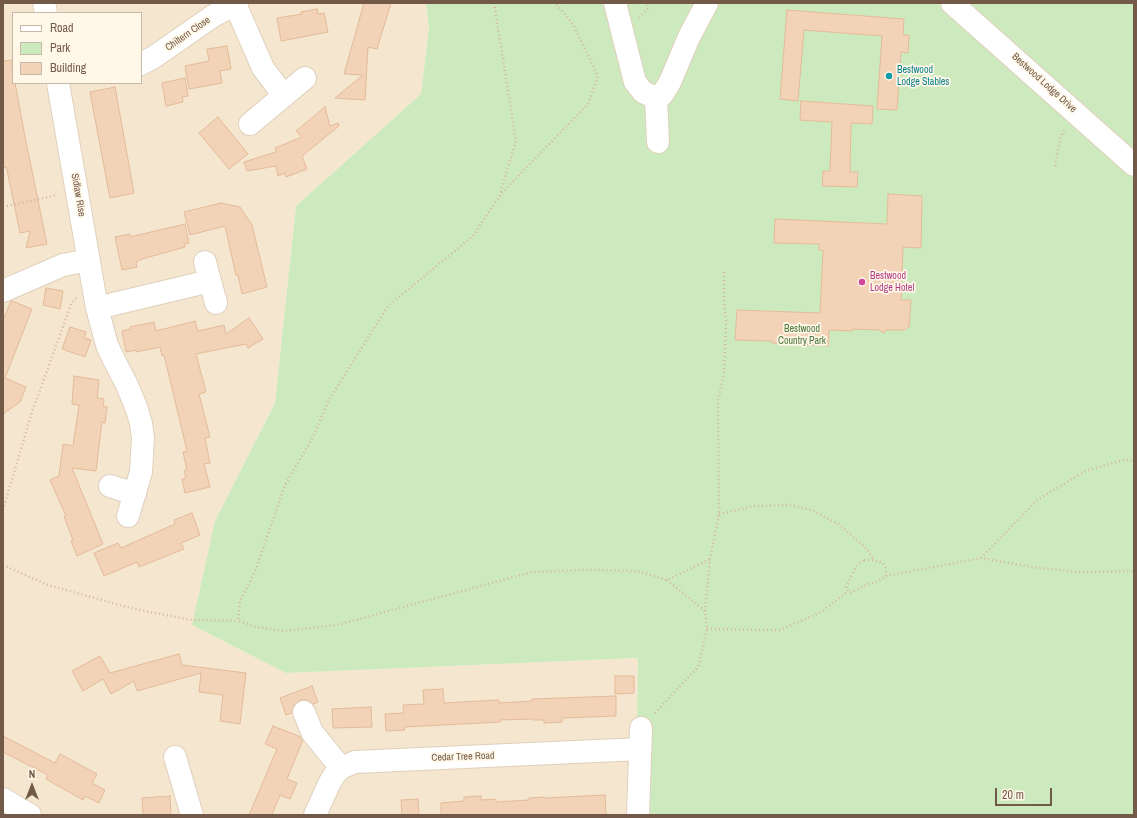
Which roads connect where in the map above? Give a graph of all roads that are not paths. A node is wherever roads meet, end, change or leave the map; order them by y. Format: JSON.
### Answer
{"nodes":[{"id":1,"x":236,"y":3,"type":"edge"},
{"id":2,"x":614,"y":3,"type":"edge"},
{"id":3,"x":707,"y":3,"type":"edge"},
{"id":4,"x":952,"y":3,"type":"edge"},
{"id":5,"x":142,"y":63,"type":"edge"},
{"id":6,"x":305,"y":78,"type":"dead end"},
{"id":7,"x":58,"y":84,"type":"edge"},
{"id":8,"x":649,"y":95,"type":"junction"},
{"id":9,"x":284,"y":96,"type":"junction"},
{"id":10,"x":250,"y":124,"type":"dead end"},
{"id":11,"x":658,"y":142,"type":"dead end"},
{"id":12,"x":1134,"y":165,"type":"edge"},
{"id":13,"x":89,"y":260,"type":"junction"},
{"id":14,"x":3,"y":290,"type":"edge"},
{"id":15,"x":96,"y":300,"type":"junction"},
{"id":16,"x":216,"y":303,"type":"dead end"},
{"id":17,"x":110,"y":486,"type":"dead end"},
{"id":18,"x":135,"y":494,"type":"junction"},
{"id":19,"x":128,"y":516,"type":"dead end"},
{"id":20,"x":304,"y":712,"type":"dead end"},
{"id":21,"x":641,"y":728,"type":"road end"},
{"id":22,"x":640,"y":750,"type":"junction"},
{"id":23,"x":175,"y":757,"type":"dead end"},
{"id":24,"x":341,"y":768,"type":"junction"},
{"id":25,"x":3,"y":799,"type":"edge"},
{"id":26,"x":30,"y":815,"type":"edge"},
{"id":27,"x":192,"y":815,"type":"edge"},
{"id":28,"x":315,"y":815,"type":"edge"},
{"id":29,"x":638,"y":815,"type":"edge"}],
"edges":[{"from":1,"to":5,"type":"street","name":"Chiltern Close"},
{"from":1,"to":9,"type":"street","name":"Chiltern Close"},
{"from":2,"to":8,"type":"street"},
{"from":3,"to":8,"type":"street"},
{"from":4,"to":12,"type":"street","name":"Bestwood Lodge Drive"},
{"from":6,"to":9,"type":"street"},
{"from":7,"to":13,"type":"street","name":"Sidlaw Rise"},
{"from":8,"to":11,"type":"street"},
{"from":9,"to":10,"type":"street"},
{"from":13,"to":14,"type":"street"},
{"from":13,"to":15,"type":"street","name":"Sidlaw Rise"},
{"from":15,"to":16,"type":"street"},
{"from":15,"to":18,"type":"street","name":"Sidlaw Rise"},
{"from":17,"to":18,"type":"street"},
{"from":18,"to":19,"type":"street","name":"Sidlaw Rise"},
{"from":20,"to":24,"type":"street"},
{"from":21,"to":22,"type":"street"},
{"from":22,"to":24,"type":"street","name":"Cedar Tree Road"},
{"from":22,"to":29,"type":"street"},
{"from":23,"to":27,"type":"street"},
{"from":24,"to":28,"type":"street"},
{"from":25,"to":26,"type":"street"}]}
